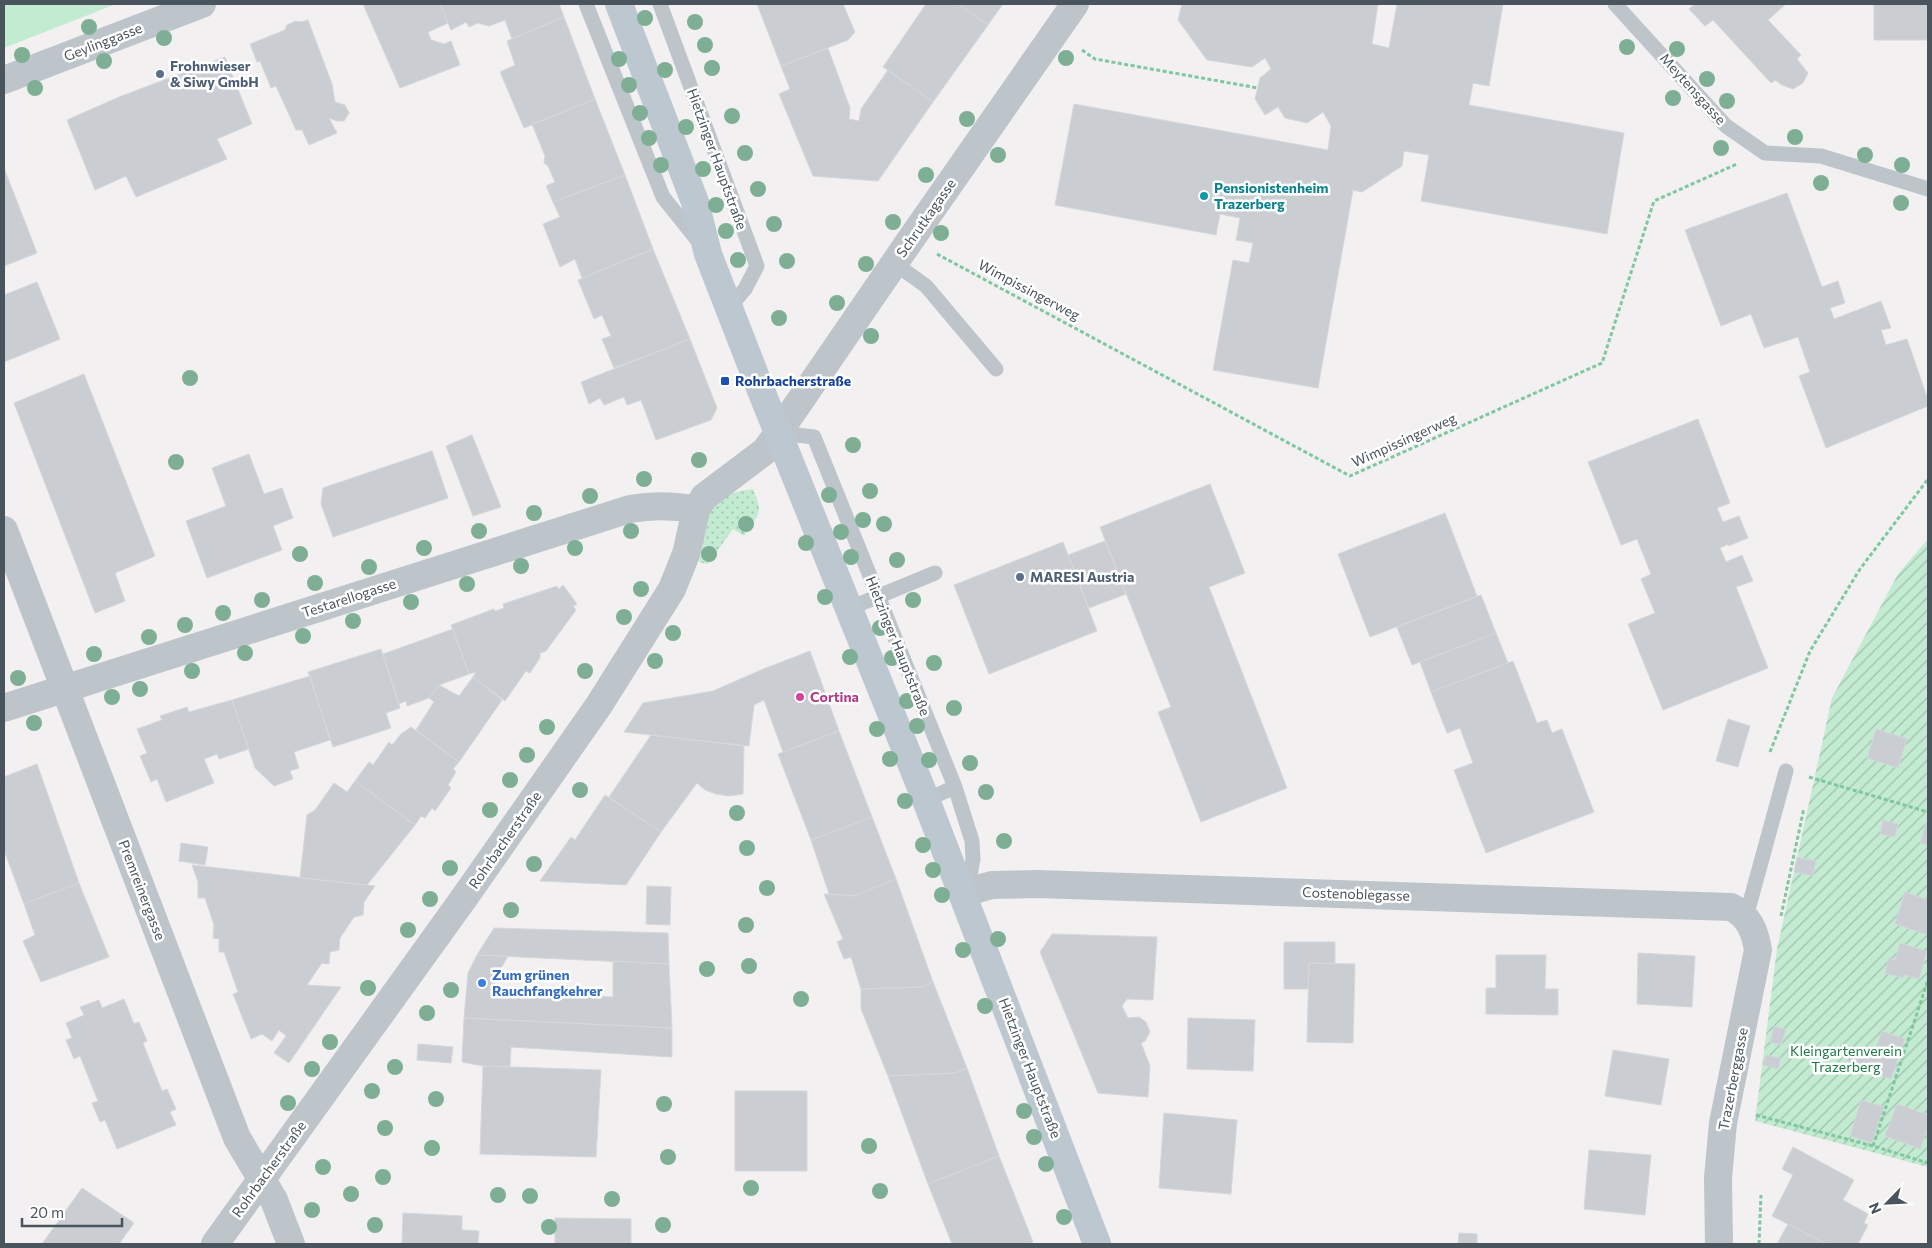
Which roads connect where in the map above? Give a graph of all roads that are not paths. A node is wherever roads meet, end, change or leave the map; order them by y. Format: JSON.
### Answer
{"nodes":[{"id":1,"x":202,"y":4,"type":"edge"},
{"id":2,"x":586,"y":4,"type":"edge"},
{"id":3,"x":619,"y":4,"type":"edge"},
{"id":4,"x":660,"y":4,"type":"edge"},
{"id":5,"x":1075,"y":4,"type":"edge"},
{"id":6,"x":1615,"y":4,"type":"edge"},
{"id":7,"x":4,"y":80,"type":"edge"},
{"id":8,"x":1928,"y":189,"type":"edge"},
{"id":9,"x":708,"y":254,"type":"junction"},
{"id":10,"x":894,"y":264,"type":"junction"},
{"id":11,"x":729,"y":308,"type":"junction"},
{"id":12,"x":996,"y":369,"type":"dead end"},
{"id":13,"x":778,"y":433,"type":"junction"},
{"id":14,"x":696,"y":510,"type":"junction"},
{"id":15,"x":4,"y":530,"type":"edge"},
{"id":16,"x":934,"y":573,"type":"dead end"},
{"id":17,"x":878,"y":596,"type":"junction"},
{"id":18,"x":850,"y":608,"type":"junction"},
{"id":19,"x":66,"y":688,"type":"junction"},
{"id":20,"x":4,"y":708,"type":"edge"},
{"id":21,"x":1786,"y":770,"type":"dead end"},
{"id":22,"x":955,"y":787,"type":"junction"},
{"id":23,"x":926,"y":800,"type":"junction"},
{"id":24,"x":963,"y":892,"type":"junction"},
{"id":25,"x":1746,"y":917,"type":"junction"},
{"id":26,"x":263,"y":1178,"type":"junction"},
{"id":27,"x":215,"y":1244,"type":"edge"},
{"id":28,"x":291,"y":1244,"type":"edge"},
{"id":29,"x":1097,"y":1244,"type":"edge"},
{"id":30,"x":1719,"y":1244,"type":"edge"}],
"edges":[{"from":1,"to":7,"type":"street","name":"Geylinggasse"},
{"from":2,"to":9,"type":"lane","name":"Hietzinger Hauptstraße"},
{"from":3,"to":9,"type":"main road","name":"Hietzinger Hauptstraße"},
{"from":4,"to":11,"type":"lane","name":"Hietzinger Hauptstraße"},
{"from":5,"to":10,"type":"street","name":"Schrutkagasse"},
{"from":6,"to":8,"type":"lane","name":"Meytensgasse"},
{"from":9,"to":11,"type":"main road","name":"Hietzinger Hauptstraße"},
{"from":10,"to":12,"type":"lane"},
{"from":10,"to":13,"type":"street","name":"Schrutkagasse"},
{"from":11,"to":13,"type":"main road","name":"Hietzinger Hauptstraße"},
{"from":13,"to":14,"type":"street","name":"Rohrbacherstraße"},
{"from":13,"to":17,"type":"lane","name":"Hietzinger Hauptstraße"},
{"from":13,"to":18,"type":"main road","name":"Hietzinger Hauptstraße"},
{"from":14,"to":19,"type":"street","name":"Testarellogasse"},
{"from":14,"to":26,"type":"street","name":"Rohrbacherstraße"},
{"from":15,"to":19,"type":"street","name":"Premreinergasse"},
{"from":16,"to":17,"type":"lane"},
{"from":17,"to":18,"type":"lane"},
{"from":17,"to":22,"type":"lane","name":"Hietzinger Hauptstraße"},
{"from":18,"to":23,"type":"main road","name":"Hietzinger Hauptstraße"},
{"from":19,"to":20,"type":"street","name":"Testarellogasse"},
{"from":19,"to":26,"type":"street","name":"Premreinergasse"},
{"from":21,"to":25,"type":"lane"},
{"from":22,"to":23,"type":"lane"},
{"from":22,"to":24,"type":"lane","name":"Hietzinger Hauptstraße"},
{"from":23,"to":24,"type":"main road","name":"Hietzinger Hauptstraße"},
{"from":24,"to":25,"type":"street","name":"Costenoblegasse"},
{"from":24,"to":29,"type":"main road","name":"Hietzinger Hauptstraße"},
{"from":25,"to":30,"type":"street","name":"Trazerberggasse"},
{"from":26,"to":27,"type":"street","name":"Rohrbacherstraße"},
{"from":26,"to":28,"type":"street","name":"Premreinergasse"}]}
